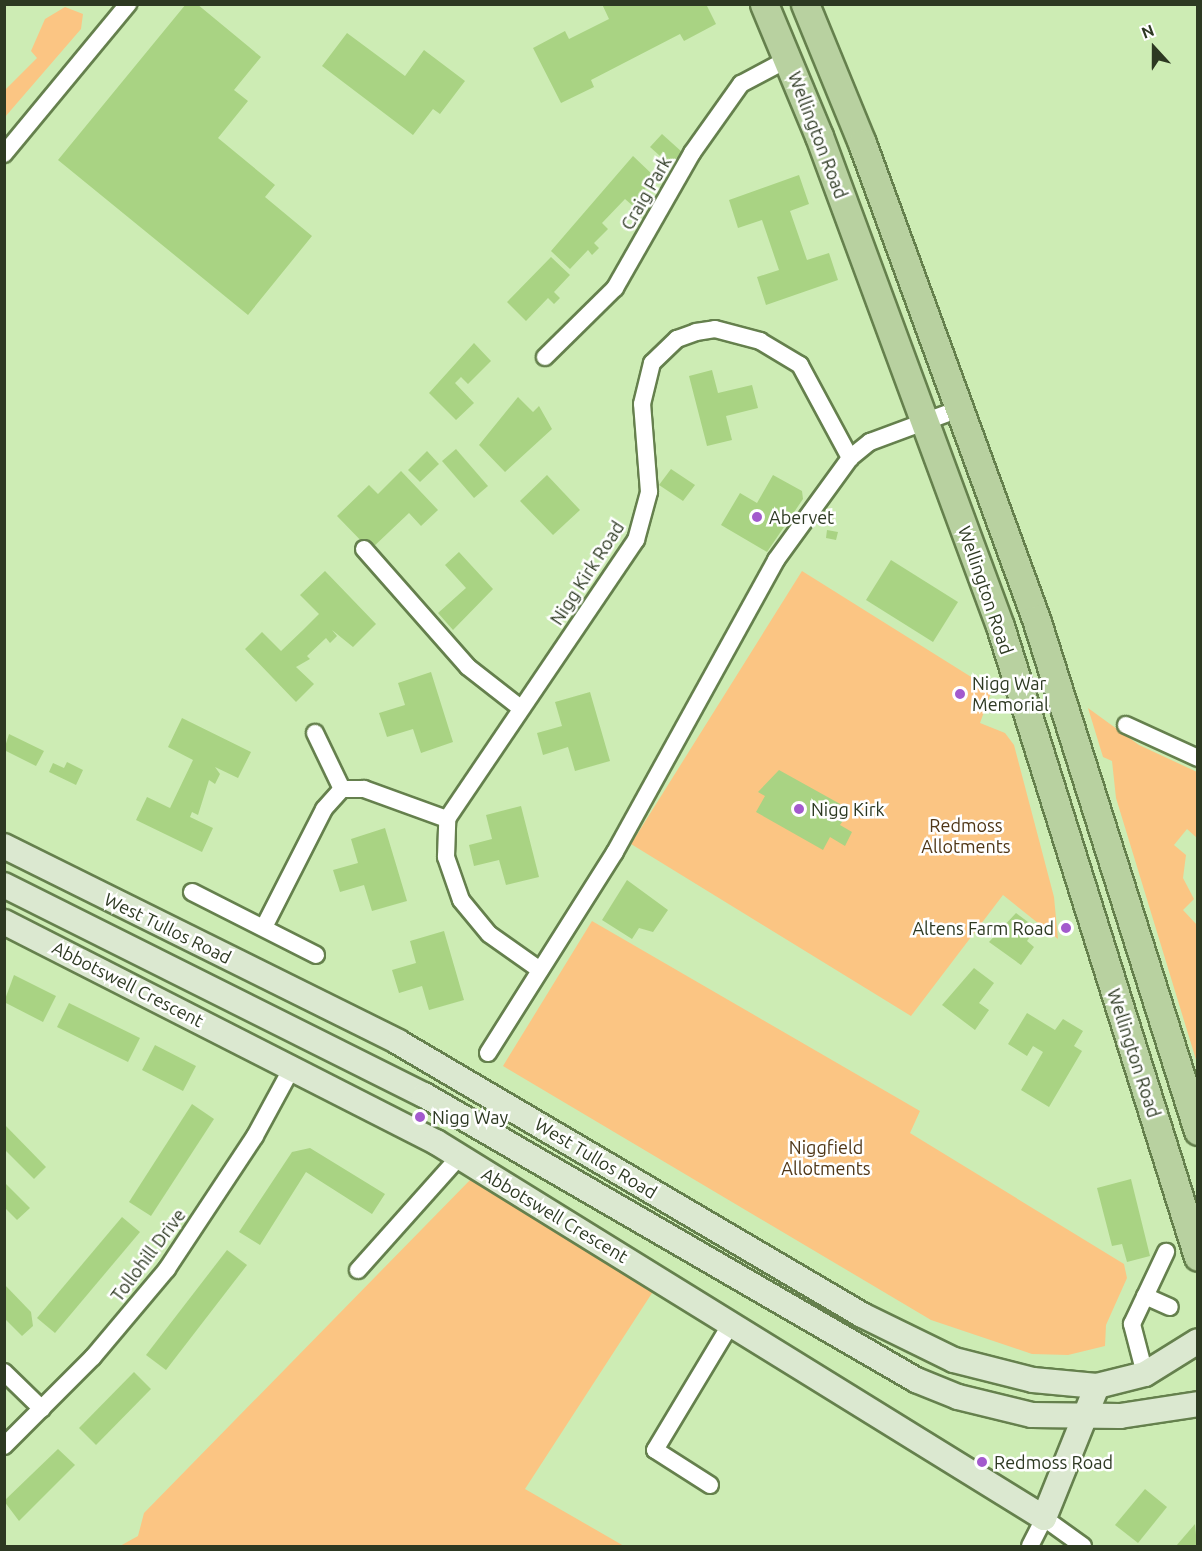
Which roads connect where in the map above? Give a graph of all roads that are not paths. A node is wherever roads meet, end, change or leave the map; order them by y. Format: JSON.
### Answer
{"nodes":[{"id":1,"x":128,"y":4,"type":"edge"},
{"id":2,"x":764,"y":4,"type":"edge"},
{"id":3,"x":805,"y":4,"type":"edge"},
{"id":4,"x":788,"y":59,"type":"junction"},
{"id":5,"x":4,"y":154,"type":"edge"},
{"id":6,"x":545,"y":357,"type":"dead end"},
{"id":7,"x":956,"y":410,"type":"junction"},
{"id":8,"x":926,"y":420,"type":"junction"},
{"id":9,"x":850,"y":458,"type":"junction"},
{"id":10,"x":364,"y":549,"type":"dead end"},
{"id":11,"x":518,"y":706,"type":"junction"},
{"id":12,"x":1126,"y":725,"type":"dead end"},
{"id":13,"x":315,"y":733,"type":"dead end"},
{"id":14,"x":1197,"y":758,"type":"edge"},
{"id":15,"x":342,"y":789,"type":"junction"},
{"id":16,"x":447,"y":819,"type":"junction"},
{"id":17,"x":4,"y":846,"type":"edge"},
{"id":18,"x":4,"y":885,"type":"edge"},
{"id":19,"x":192,"y":892,"type":"dead end"},
{"id":20,"x":4,"y":921,"type":"edge"},
{"id":21,"x":264,"y":927,"type":"junction"},
{"id":22,"x":316,"y":955,"type":"dead end"},
{"id":23,"x":540,"y":970,"type":"junction"},
{"id":24,"x":488,"y":1053,"type":"dead end"},
{"id":25,"x":293,"y":1066,"type":"junction"},
{"id":26,"x":1197,"y":1131,"type":"edge"},
{"id":27,"x":459,"y":1157,"type":"junction"},
{"id":28,"x":1166,"y":1252,"type":"dead end"},
{"id":29,"x":1197,"y":1257,"type":"edge"},
{"id":30,"x":358,"y":1270,"type":"dead end"},
{"id":31,"x":1145,"y":1296,"type":"junction"},
{"id":32,"x":1170,"y":1308,"type":"dead end"},
{"id":33,"x":732,"y":1322,"type":"junction"},
{"id":34,"x":1197,"y":1341,"type":"edge"},
{"id":35,"x":4,"y":1372,"type":"edge"},
{"id":36,"x":1145,"y":1374,"type":"junction"},
{"id":37,"x":1097,"y":1386,"type":"junction"},
{"id":38,"x":1197,"y":1404,"type":"edge"},
{"id":39,"x":42,"y":1409,"type":"junction"},
{"id":40,"x":1083,"y":1417,"type":"junction"},
{"id":41,"x":4,"y":1446,"type":"edge"},
{"id":42,"x":710,"y":1485,"type":"dead end"},
{"id":43,"x":1044,"y":1518,"type":"junction"},
{"id":44,"x":1030,"y":1546,"type":"edge"},
{"id":45,"x":1083,"y":1546,"type":"edge"}],
"edges":[{"from":1,"to":5,"type":"street"},
{"from":2,"to":4,"type":"main road","name":"Wellington Road"},
{"from":3,"to":7,"type":"main road","name":"Wellington Road"},
{"from":4,"to":6,"type":"street","name":"Craig Park"},
{"from":4,"to":8,"type":"main road","name":"Wellington Road"},
{"from":7,"to":8,"type":"street"},
{"from":7,"to":26,"type":"main road","name":"Wellington Road"},
{"from":8,"to":9,"type":"street"},
{"from":8,"to":29,"type":"main road","name":"Wellington Road"},
{"from":9,"to":11,"type":"street","name":"Nigg Kirk Road"},
{"from":9,"to":23,"type":"street"},
{"from":10,"to":11,"type":"street"},
{"from":11,"to":16,"type":"street","name":"Nigg Kirk Road"},
{"from":12,"to":14,"type":"street"},
{"from":13,"to":15,"type":"street"},
{"from":15,"to":16,"type":"street"},
{"from":15,"to":21,"type":"street"},
{"from":16,"to":23,"type":"street"},
{"from":17,"to":37,"type":"main road","name":"West Tullos Road"},
{"from":18,"to":40,"type":"main road","name":"West Tullos Road"},
{"from":19,"to":21,"type":"street"},
{"from":20,"to":25,"type":"main road","name":"Abbotswell Crescent"},
{"from":21,"to":22,"type":"street"},
{"from":23,"to":24,"type":"street"},
{"from":25,"to":27,"type":"main road","name":"Abbotswell Crescent"},
{"from":25,"to":39,"type":"street","name":"Tollohill Drive"},
{"from":27,"to":30,"type":"street"},
{"from":27,"to":33,"type":"main road","name":"Abbotswell Crescent"},
{"from":28,"to":31,"type":"street"},
{"from":31,"to":32,"type":"street"},
{"from":31,"to":36,"type":"street"},
{"from":33,"to":42,"type":"street"},
{"from":33,"to":43,"type":"main road","name":"Abbotswell Crescent"},
{"from":34,"to":36,"type":"main road","name":"West Tullos Road"},
{"from":35,"to":39,"type":"street"},
{"from":36,"to":37,"type":"main road","name":"West Tullos Road"},
{"from":37,"to":40,"type":"main road"},
{"from":38,"to":40,"type":"main road","name":"West Tullos Road"},
{"from":39,"to":41,"type":"street","name":"Tollohill Drive"},
{"from":40,"to":43,"type":"main road"},
{"from":43,"to":44,"type":"street"},
{"from":43,"to":45,"type":"street","name":"Abbotswell Crescent"}]}
